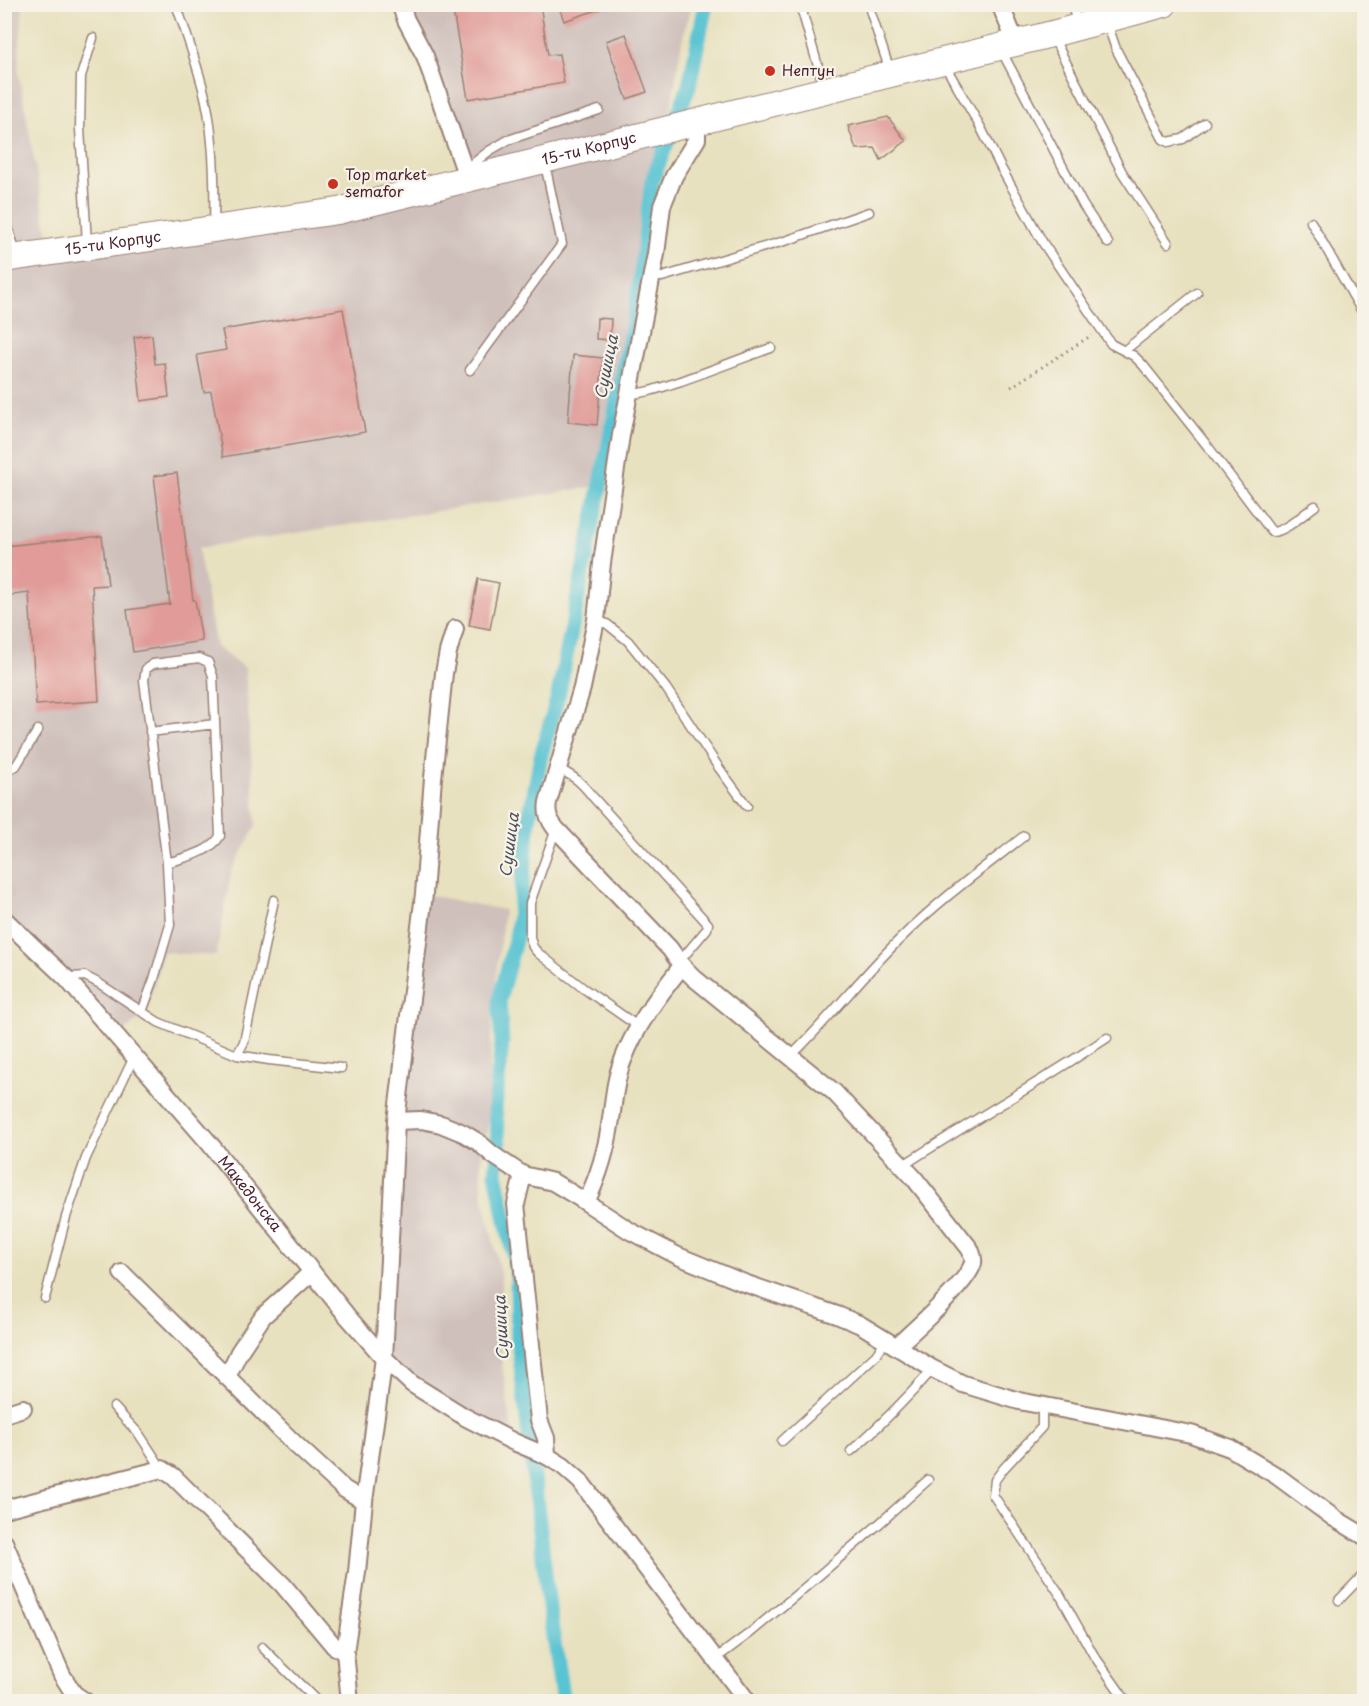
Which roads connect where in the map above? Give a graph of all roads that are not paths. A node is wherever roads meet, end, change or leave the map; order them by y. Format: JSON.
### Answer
{"nodes":[{"id":1,"x":176,"y":4,"type":"edge"},
{"id":2,"x":400,"y":4,"type":"edge"},
{"id":3,"x":800,"y":4,"type":"edge"},
{"id":4,"x":868,"y":4,"type":"edge"},
{"id":5,"x":1000,"y":4,"type":"edge"},
{"id":6,"x":1164,"y":4,"type":"edge"},
{"id":7,"x":1075,"y":15,"type":"edge"},
{"id":8,"x":1106,"y":20,"type":"junction"},
{"id":9,"x":1052,"y":34,"type":"junction"},
{"id":10,"x":93,"y":38,"type":"dead end"},
{"id":11,"x":1008,"y":45,"type":"junction"},
{"id":12,"x":942,"y":61,"type":"junction"},
{"id":13,"x":891,"y":74,"type":"junction"},
{"id":14,"x":825,"y":90,"type":"junction"},
{"id":15,"x":599,"y":110,"type":"dead end"},
{"id":16,"x":1205,"y":123,"type":"dead end"},
{"id":17,"x":692,"y":124,"type":"junction"},
{"id":18,"x":544,"y":161,"type":"junction"},
{"id":19,"x":466,"y":175,"type":"junction"},
{"id":20,"x":4,"y":212,"type":"edge"},
{"id":21,"x":869,"y":212,"type":"dead end"},
{"id":22,"x":1311,"y":222,"type":"dead end"},
{"id":23,"x":214,"y":229,"type":"junction"},
{"id":24,"x":1108,"y":243,"type":"dead end"},
{"id":25,"x":1168,"y":243,"type":"dead end"},
{"id":26,"x":87,"y":247,"type":"junction"},
{"id":27,"x":11,"y":258,"type":"edge"},
{"id":28,"x":651,"y":277,"type":"junction"},
{"id":29,"x":1197,"y":293,"type":"dead end"},
{"id":30,"x":1365,"y":315,"type":"edge"},
{"id":31,"x":771,"y":348,"type":"dead end"},
{"id":32,"x":1125,"y":350,"type":"junction"},
{"id":33,"x":470,"y":370,"type":"dead end"},
{"id":34,"x":628,"y":394,"type":"junction"},
{"id":35,"x":1315,"y":506,"type":"dead end"},
{"id":36,"x":596,"y":620,"type":"junction"},
{"id":37,"x":455,"y":629,"type":"dead end"},
{"id":38,"x":215,"y":724,"type":"junction"},
{"id":39,"x":38,"y":730,"type":"dead end"},
{"id":40,"x":150,"y":732,"type":"junction"},
{"id":41,"x":559,"y":769,"type":"junction"},
{"id":42,"x":4,"y":771,"type":"edge"},
{"id":43,"x":747,"y":806,"type":"dead end"},
{"id":44,"x":556,"y":829,"type":"junction"},
{"id":45,"x":1024,"y":836,"type":"dead end"},
{"id":46,"x":167,"y":864,"type":"junction"},
{"id":47,"x":274,"y":900,"type":"dead end"},
{"id":48,"x":4,"y":919,"type":"edge"},
{"id":49,"x":680,"y":964,"type":"junction"},
{"id":50,"x":67,"y":979,"type":"junction"},
{"id":51,"x":142,"y":1012,"type":"junction"},
{"id":52,"x":639,"y":1027,"type":"junction"},
{"id":53,"x":1107,"y":1038,"type":"dead end"},
{"id":54,"x":237,"y":1055,"type":"junction"},
{"id":55,"x":790,"y":1056,"type":"junction"},
{"id":56,"x":135,"y":1057,"type":"junction"},
{"id":57,"x":341,"y":1068,"type":"dead end"},
{"id":58,"x":396,"y":1121,"type":"junction"},
{"id":59,"x":902,"y":1166,"type":"junction"},
{"id":60,"x":523,"y":1174,"type":"junction"},
{"id":61,"x":586,"y":1202,"type":"junction"},
{"id":62,"x":312,"y":1272,"type":"junction"},
{"id":63,"x":122,"y":1274,"type":"dead end"},
{"id":64,"x":45,"y":1298,"type":"dead end"},
{"id":65,"x":892,"y":1343,"type":"junction"},
{"id":66,"x":384,"y":1358,"type":"junction"},
{"id":67,"x":933,"y":1369,"type":"junction"},
{"id":68,"x":227,"y":1377,"type":"junction"},
{"id":69,"x":1042,"y":1405,"type":"junction"},
{"id":70,"x":114,"y":1407,"type":"dead end"},
{"id":71,"x":24,"y":1408,"type":"dead end"},
{"id":72,"x":4,"y":1414,"type":"edge"},
{"id":73,"x":782,"y":1441,"type":"dead end"},
{"id":74,"x":851,"y":1451,"type":"dead end"},
{"id":75,"x":547,"y":1456,"type":"junction"},
{"id":76,"x":162,"y":1469,"type":"junction"},
{"id":77,"x":928,"y":1480,"type":"dead end"},
{"id":78,"x":364,"y":1501,"type":"junction"},
{"id":79,"x":4,"y":1509,"type":"edge"},
{"id":80,"x":1365,"y":1536,"type":"edge"},
{"id":81,"x":4,"y":1542,"type":"edge"},
{"id":82,"x":1365,"y":1574,"type":"edge"},
{"id":83,"x":1339,"y":1600,"type":"dead end"},
{"id":84,"x":262,"y":1647,"type":"dead end"},
{"id":85,"x":345,"y":1652,"type":"junction"},
{"id":86,"x":715,"y":1659,"type":"junction"},
{"id":87,"x":86,"y":1701,"type":"edge"},
{"id":88,"x":318,"y":1701,"type":"edge"},
{"id":89,"x":350,"y":1701,"type":"edge"},
{"id":90,"x":748,"y":1701,"type":"edge"},
{"id":91,"x":1127,"y":1701,"type":"edge"}],
"edges":[{"from":1,"to":23,"type":"lane"},
{"from":2,"to":19,"type":"street"},
{"from":3,"to":14,"type":"lane"},
{"from":4,"to":13,"type":"lane"},
{"from":5,"to":11,"type":"street"},
{"from":6,"to":8,"type":"main road","name":"15-ти Корпус"},
{"from":7,"to":8,"type":"main road","name":"15-ти Корпус"},
{"from":7,"to":9,"type":"main road","name":"15-ти Корпус"},
{"from":8,"to":16,"type":"lane"},
{"from":9,"to":11,"type":"main road","name":"15-ти Корпус"},
{"from":9,"to":25,"type":"lane"},
{"from":10,"to":26,"type":"lane"},
{"from":11,"to":12,"type":"main road","name":"15-ти Корпус"},
{"from":11,"to":24,"type":"lane"},
{"from":12,"to":13,"type":"main road","name":"15-ти Корпус"},
{"from":12,"to":32,"type":"lane"},
{"from":13,"to":14,"type":"main road","name":"15-ти Корпус"},
{"from":14,"to":17,"type":"main road","name":"15-ти Корпус"},
{"from":15,"to":19,"type":"lane"},
{"from":17,"to":18,"type":"main road","name":"15-ти Корпус"},
{"from":17,"to":28,"type":"street"},
{"from":18,"to":19,"type":"main road","name":"15-ти Корпус"},
{"from":18,"to":33,"type":"lane"},
{"from":19,"to":23,"type":"main road","name":"15-ти Корпус"},
{"from":20,"to":27,"type":"lane"},
{"from":21,"to":28,"type":"lane"},
{"from":22,"to":30,"type":"lane"},
{"from":23,"to":26,"type":"main road","name":"15-ти Корпус"},
{"from":26,"to":27,"type":"main road","name":"15-ти Корпус"},
{"from":28,"to":34,"type":"street"},
{"from":29,"to":32,"type":"lane"},
{"from":31,"to":34,"type":"lane"},
{"from":32,"to":35,"type":"lane"},
{"from":34,"to":36,"type":"street"},
{"from":36,"to":41,"type":"street"},
{"from":36,"to":43,"type":"lane"},
{"from":37,"to":58,"type":"street"},
{"from":38,"to":40,"type":"lane"},
{"from":38,"to":40,"type":"lane"},
{"from":38,"to":46,"type":"lane"},
{"from":39,"to":42,"type":"lane"},
{"from":40,"to":46,"type":"lane"},
{"from":41,"to":44,"type":"street"},
{"from":41,"to":49,"type":"lane"},
{"from":44,"to":49,"type":"street"},
{"from":44,"to":52,"type":"lane"},
{"from":45,"to":55,"type":"lane"},
{"from":46,"to":51,"type":"lane"},
{"from":47,"to":54,"type":"lane"},
{"from":48,"to":50,"type":"street","name":"Македонска"},
{"from":49,"to":52,"type":"street"},
{"from":49,"to":55,"type":"street"},
{"from":50,"to":51,"type":"lane"},
{"from":50,"to":56,"type":"street","name":"Македонска"},
{"from":51,"to":54,"type":"lane"},
{"from":52,"to":61,"type":"street"},
{"from":53,"to":59,"type":"lane"},
{"from":54,"to":57,"type":"lane"},
{"from":55,"to":59,"type":"street"},
{"from":56,"to":62,"type":"street","name":"Македонска"},
{"from":56,"to":64,"type":"lane"},
{"from":58,"to":60,"type":"street"},
{"from":58,"to":66,"type":"street"},
{"from":59,"to":65,"type":"street"},
{"from":60,"to":61,"type":"street"},
{"from":60,"to":75,"type":"street"},
{"from":61,"to":65,"type":"street"},
{"from":62,"to":66,"type":"street","name":"Македонска"},
{"from":62,"to":68,"type":"street"},
{"from":63,"to":68,"type":"street"},
{"from":65,"to":67,"type":"street"},
{"from":65,"to":73,"type":"lane"},
{"from":66,"to":75,"type":"street","name":"Македонска"},
{"from":66,"to":78,"type":"street"},
{"from":67,"to":69,"type":"street"},
{"from":67,"to":74,"type":"lane"},
{"from":68,"to":78,"type":"street"},
{"from":69,"to":80,"type":"street"},
{"from":69,"to":91,"type":"lane"},
{"from":70,"to":76,"type":"lane"},
{"from":71,"to":72,"type":"street"},
{"from":75,"to":86,"type":"street","name":"Македонска"},
{"from":76,"to":79,"type":"street"},
{"from":76,"to":85,"type":"street"},
{"from":77,"to":86,"type":"lane"},
{"from":78,"to":85,"type":"street"},
{"from":81,"to":87,"type":"street"},
{"from":82,"to":83,"type":"lane"},
{"from":84,"to":88,"type":"lane"},
{"from":85,"to":89,"type":"street"},
{"from":86,"to":90,"type":"street","name":"Македонска"}]}
